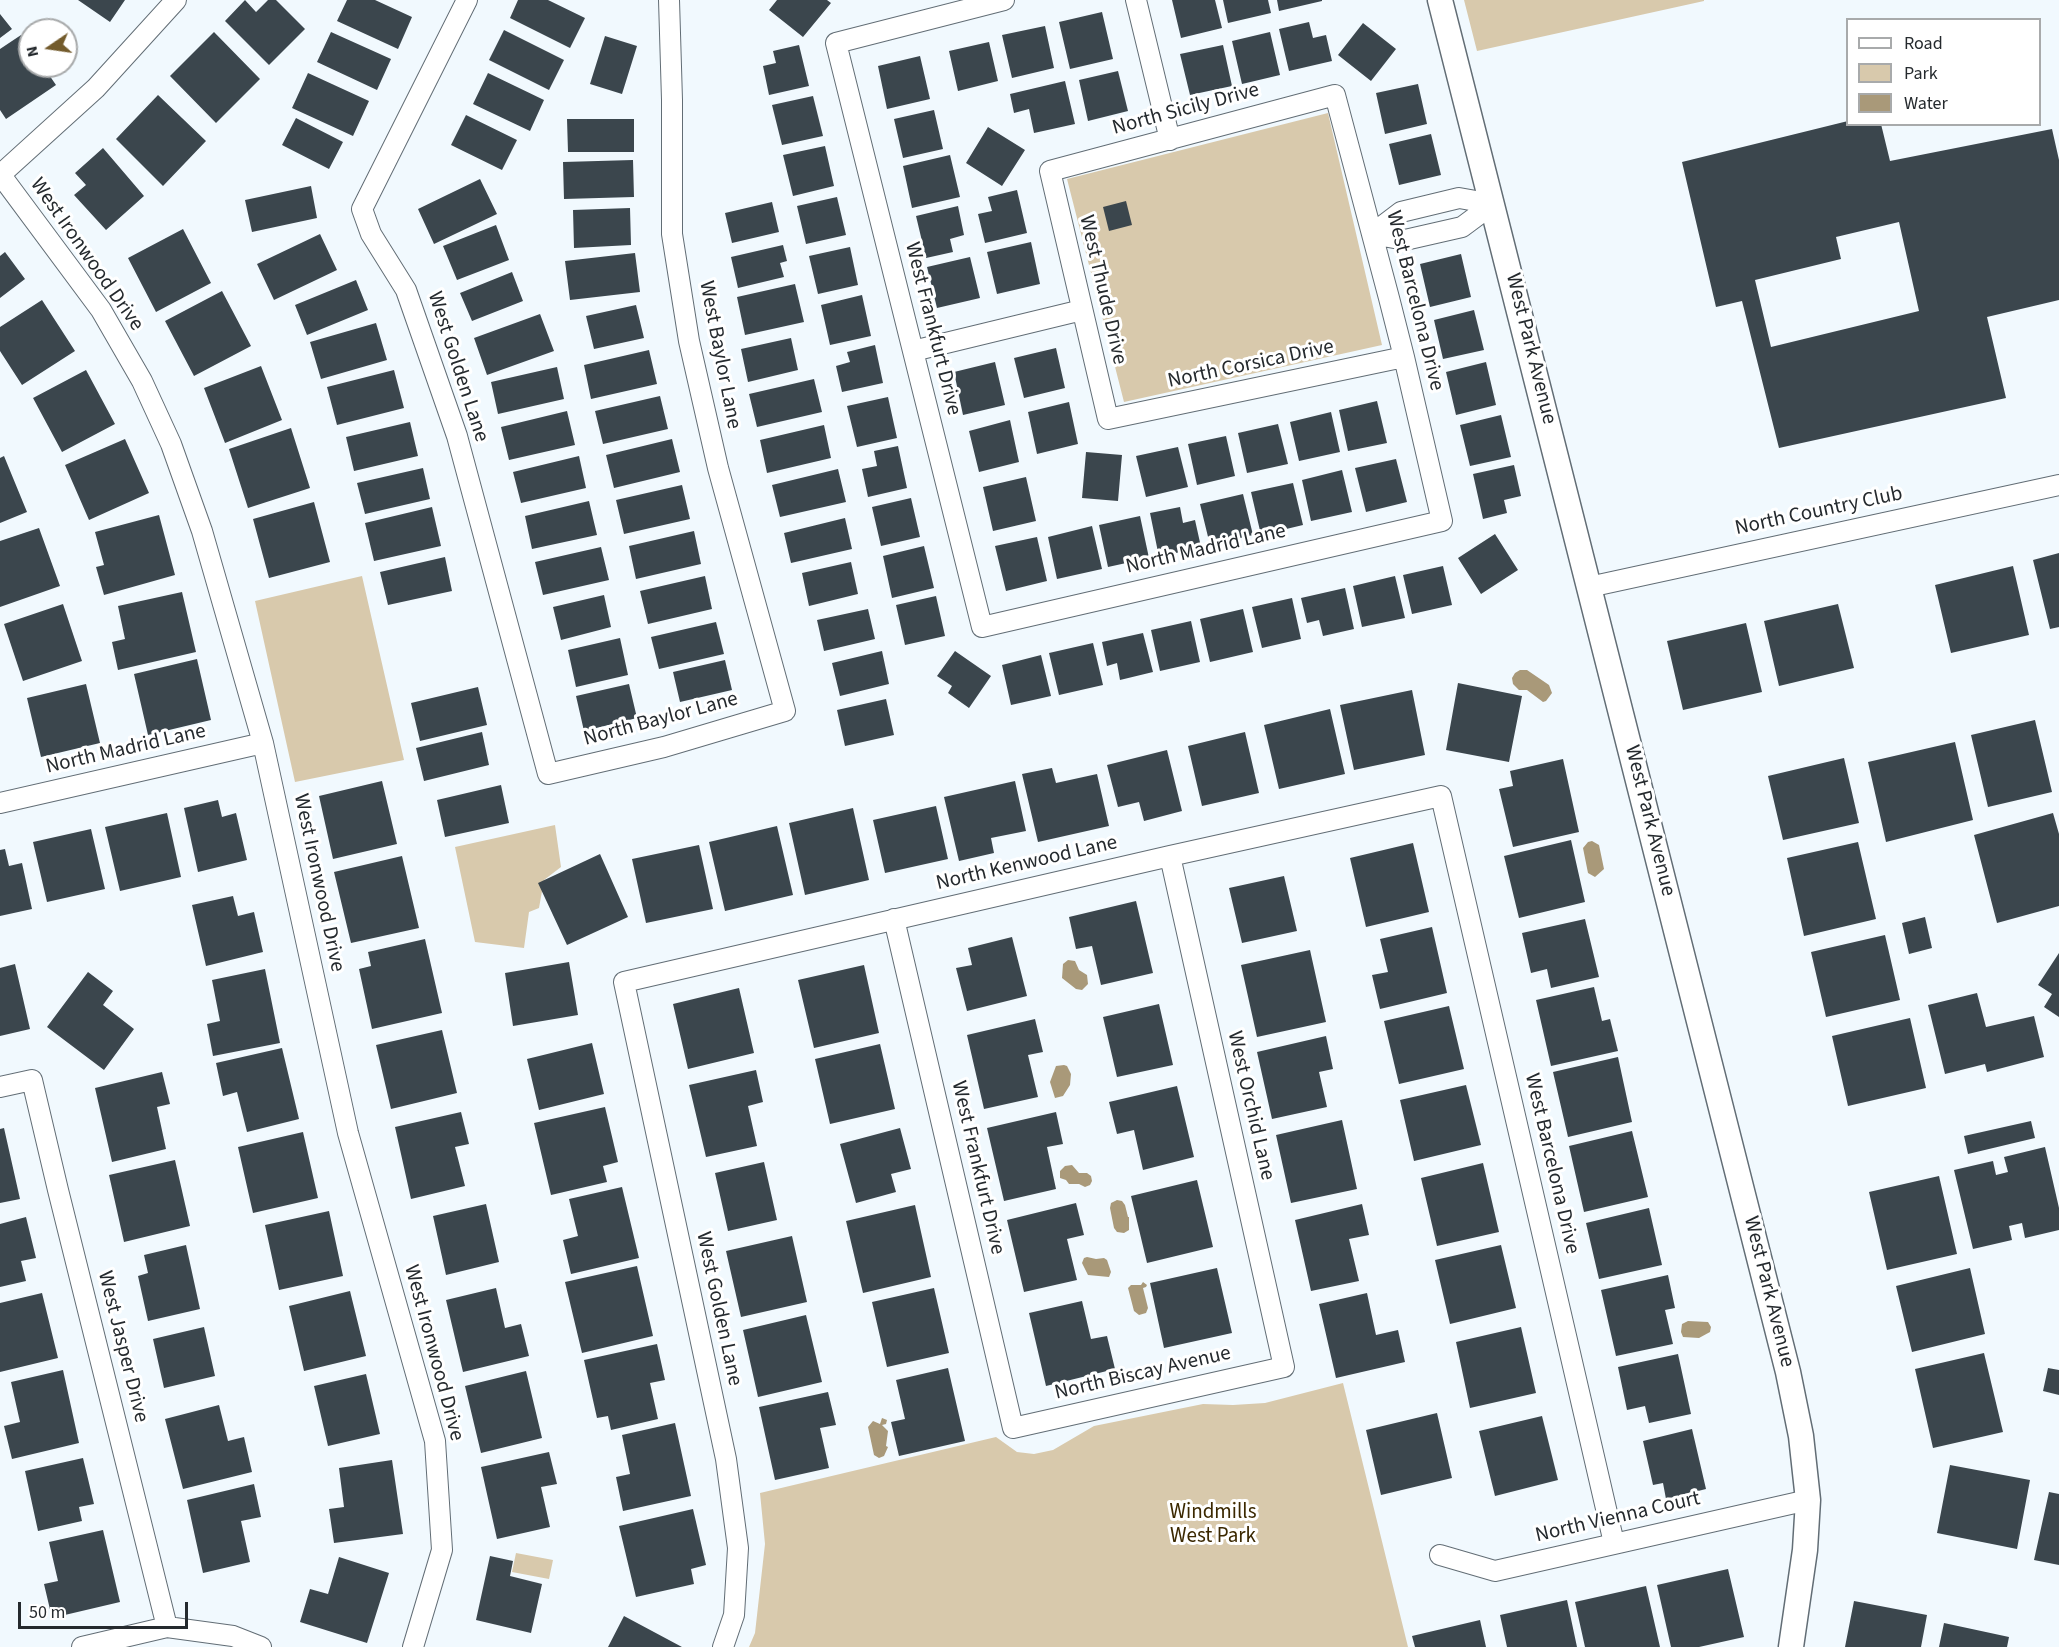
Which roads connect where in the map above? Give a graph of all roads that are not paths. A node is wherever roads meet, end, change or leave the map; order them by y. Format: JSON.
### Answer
{"nodes":[{"id":1,"x":176,"y":0,"type":"edge"},
{"id":2,"x":466,"y":0,"type":"edge"},
{"id":3,"x":669,"y":0,"type":"edge"},
{"id":4,"x":1004,"y":0,"type":"edge"},
{"id":5,"x":1136,"y":0,"type":"edge"},
{"id":6,"x":1440,"y":0,"type":"edge"},
{"id":7,"x":1335,"y":95,"type":"joint"},
{"id":8,"x":1170,"y":140,"type":"junction"},
{"id":9,"x":1050,"y":171,"type":"joint"},
{"id":10,"x":0,"y":175,"type":"edge"},
{"id":11,"x":1493,"y":204,"type":"junction"},
{"id":12,"x":1372,"y":234,"type":"junction"},
{"id":13,"x":1082,"y":310,"type":"junction"},
{"id":14,"x":913,"y":351,"type":"junction"},
{"id":15,"x":1404,"y":357,"type":"junction"},
{"id":16,"x":1108,"y":419,"type":"joint"},
{"id":17,"x":2059,"y":485,"type":"edge"},
{"id":18,"x":1442,"y":521,"type":"joint"},
{"id":19,"x":1589,"y":587,"type":"junction"},
{"id":20,"x":982,"y":627,"type":"joint"},
{"id":21,"x":785,"y":711,"type":"joint"},
{"id":22,"x":262,"y":743,"type":"junction"},
{"id":23,"x":548,"y":774,"type":"joint"},
{"id":24,"x":1442,"y":796,"type":"joint"},
{"id":25,"x":0,"y":803,"type":"edge"},
{"id":26,"x":1170,"y":856,"type":"junction"},
{"id":27,"x":894,"y":919,"type":"junction"},
{"id":28,"x":624,"y":982,"type":"joint"},
{"id":29,"x":0,"y":1087,"type":"edge"},
{"id":30,"x":1284,"y":1367,"type":"joint"},
{"id":31,"x":1013,"y":1428,"type":"joint"},
{"id":32,"x":1808,"y":1500,"type":"junction"},
{"id":33,"x":1614,"y":1542,"type":"junction"},
{"id":34,"x":1440,"y":1555,"type":"dead end"},
{"id":35,"x":167,"y":1627,"type":"junction"},
{"id":36,"x":82,"y":1647,"type":"edge"},
{"id":37,"x":261,"y":1647,"type":"edge"},
{"id":38,"x":413,"y":1647,"type":"edge"},
{"id":39,"x":723,"y":1647,"type":"edge"},
{"id":40,"x":1791,"y":1647,"type":"edge"}],
"edges":[{"from":1,"to":10,"type":"street"},
{"from":2,"to":23,"type":"street","name":"West Golden Lane"},
{"from":3,"to":21,"type":"street","name":"West Baylor Lane"},
{"from":4,"to":14,"type":"street","name":"West Frankfurt Drive"},
{"from":5,"to":8,"type":"street"},
{"from":6,"to":11,"type":"street","name":"West Park Avenue"},
{"from":7,"to":8,"type":"street","name":"North Sicily Drive"},
{"from":7,"to":12,"type":"street","name":"West Barcelona Drive"},
{"from":8,"to":9,"type":"street","name":"North Sicily Drive"},
{"from":9,"to":13,"type":"street","name":"West Thude Drive"},
{"from":10,"to":22,"type":"street","name":"West Ironwood Drive"},
{"from":11,"to":12,"type":"street"},
{"from":11,"to":12,"type":"street"},
{"from":11,"to":19,"type":"street","name":"West Park Avenue"},
{"from":12,"to":15,"type":"street","name":"West Barcelona Drive"},
{"from":13,"to":14,"type":"street"},
{"from":13,"to":16,"type":"street","name":"West Thude Drive"},
{"from":14,"to":20,"type":"street","name":"West Frankfurt Drive"},
{"from":15,"to":16,"type":"street","name":"North Corsica Drive"},
{"from":15,"to":18,"type":"street","name":"West Barcelona Drive"},
{"from":17,"to":19,"type":"street","name":"North Country Club"},
{"from":18,"to":20,"type":"street","name":"North Madrid Lane"},
{"from":19,"to":32,"type":"street","name":"West Park Avenue"},
{"from":21,"to":23,"type":"street","name":"North Baylor Lane"},
{"from":22,"to":25,"type":"street","name":"North Madrid Lane"},
{"from":22,"to":38,"type":"street","name":"West Ironwood Drive"},
{"from":24,"to":26,"type":"street","name":"North Kenwood Lane"},
{"from":24,"to":33,"type":"street","name":"West Barcelona Drive"},
{"from":26,"to":27,"type":"street","name":"North Kenwood Lane"},
{"from":26,"to":30,"type":"street","name":"West Orchid Lane"},
{"from":27,"to":28,"type":"street","name":"North Kenwood Lane"},
{"from":27,"to":31,"type":"street","name":"West Frankfurt Drive"},
{"from":28,"to":39,"type":"street","name":"West Golden Lane"},
{"from":29,"to":35,"type":"street","name":"West Jasper Drive"},
{"from":30,"to":31,"type":"street","name":"North Biscay Avenue"},
{"from":32,"to":33,"type":"street","name":"North Vienna Court"},
{"from":32,"to":40,"type":"street","name":"West Park Avenue"},
{"from":33,"to":34,"type":"street","name":"North Vienna Court"},
{"from":35,"to":36,"type":"street"},
{"from":35,"to":37,"type":"street"}]}
